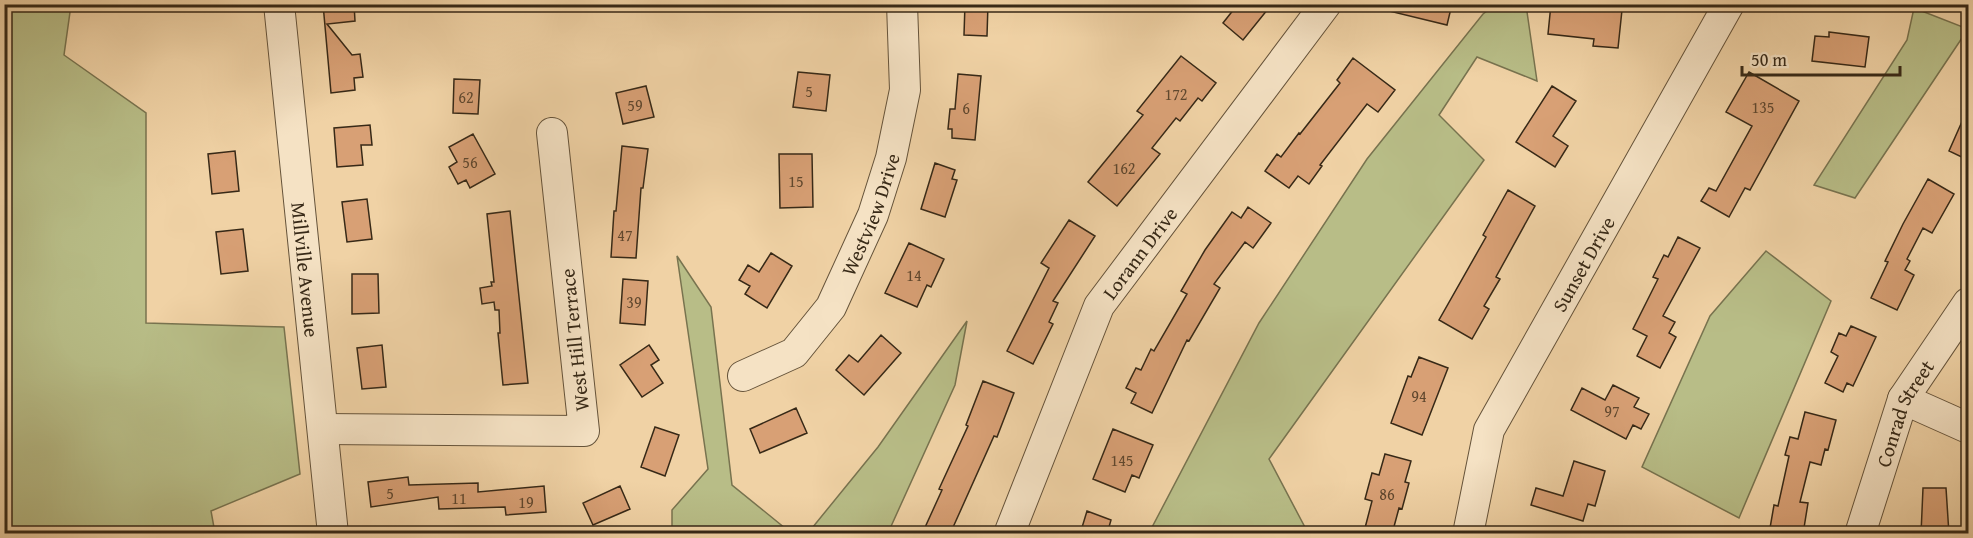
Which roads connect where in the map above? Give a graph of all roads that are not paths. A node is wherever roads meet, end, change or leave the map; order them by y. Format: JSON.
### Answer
{"nodes":[{"id":1,"x":279,"y":4,"type":"edge"},
{"id":2,"x":902,"y":4,"type":"edge"},
{"id":3,"x":1326,"y":4,"type":"edge"},
{"id":4,"x":1729,"y":4,"type":"edge"},
{"id":5,"x":552,"y":133,"type":"dead end"},
{"id":6,"x":1968,"y":303,"type":"edge"},
{"id":7,"x":743,"y":376,"type":"dead end"},
{"id":8,"x":1904,"y":399,"type":"junction"},
{"id":9,"x":1968,"y":428,"type":"edge"},
{"id":10,"x":323,"y":429,"type":"junction"},
{"id":11,"x":333,"y":534,"type":"edge"},
{"id":12,"x":1009,"y":534,"type":"edge"},
{"id":13,"x":1468,"y":534,"type":"edge"},
{"id":14,"x":1860,"y":534,"type":"edge"}],
"edges":[{"from":1,"to":10,"type":"street","name":"Millville Avenue"},
{"from":2,"to":7,"type":"street","name":"Westview Drive"},
{"from":3,"to":12,"type":"street","name":"Lorann Drive"},
{"from":4,"to":13,"type":"street","name":"Sunset Drive"},
{"from":5,"to":10,"type":"street","name":"West Hill Terrace"},
{"from":6,"to":8,"type":"street","name":"Conrad Street"},
{"from":8,"to":9,"type":"street"},
{"from":8,"to":14,"type":"street","name":"Conrad Street"},
{"from":10,"to":11,"type":"street","name":"Millville Avenue"}]}
